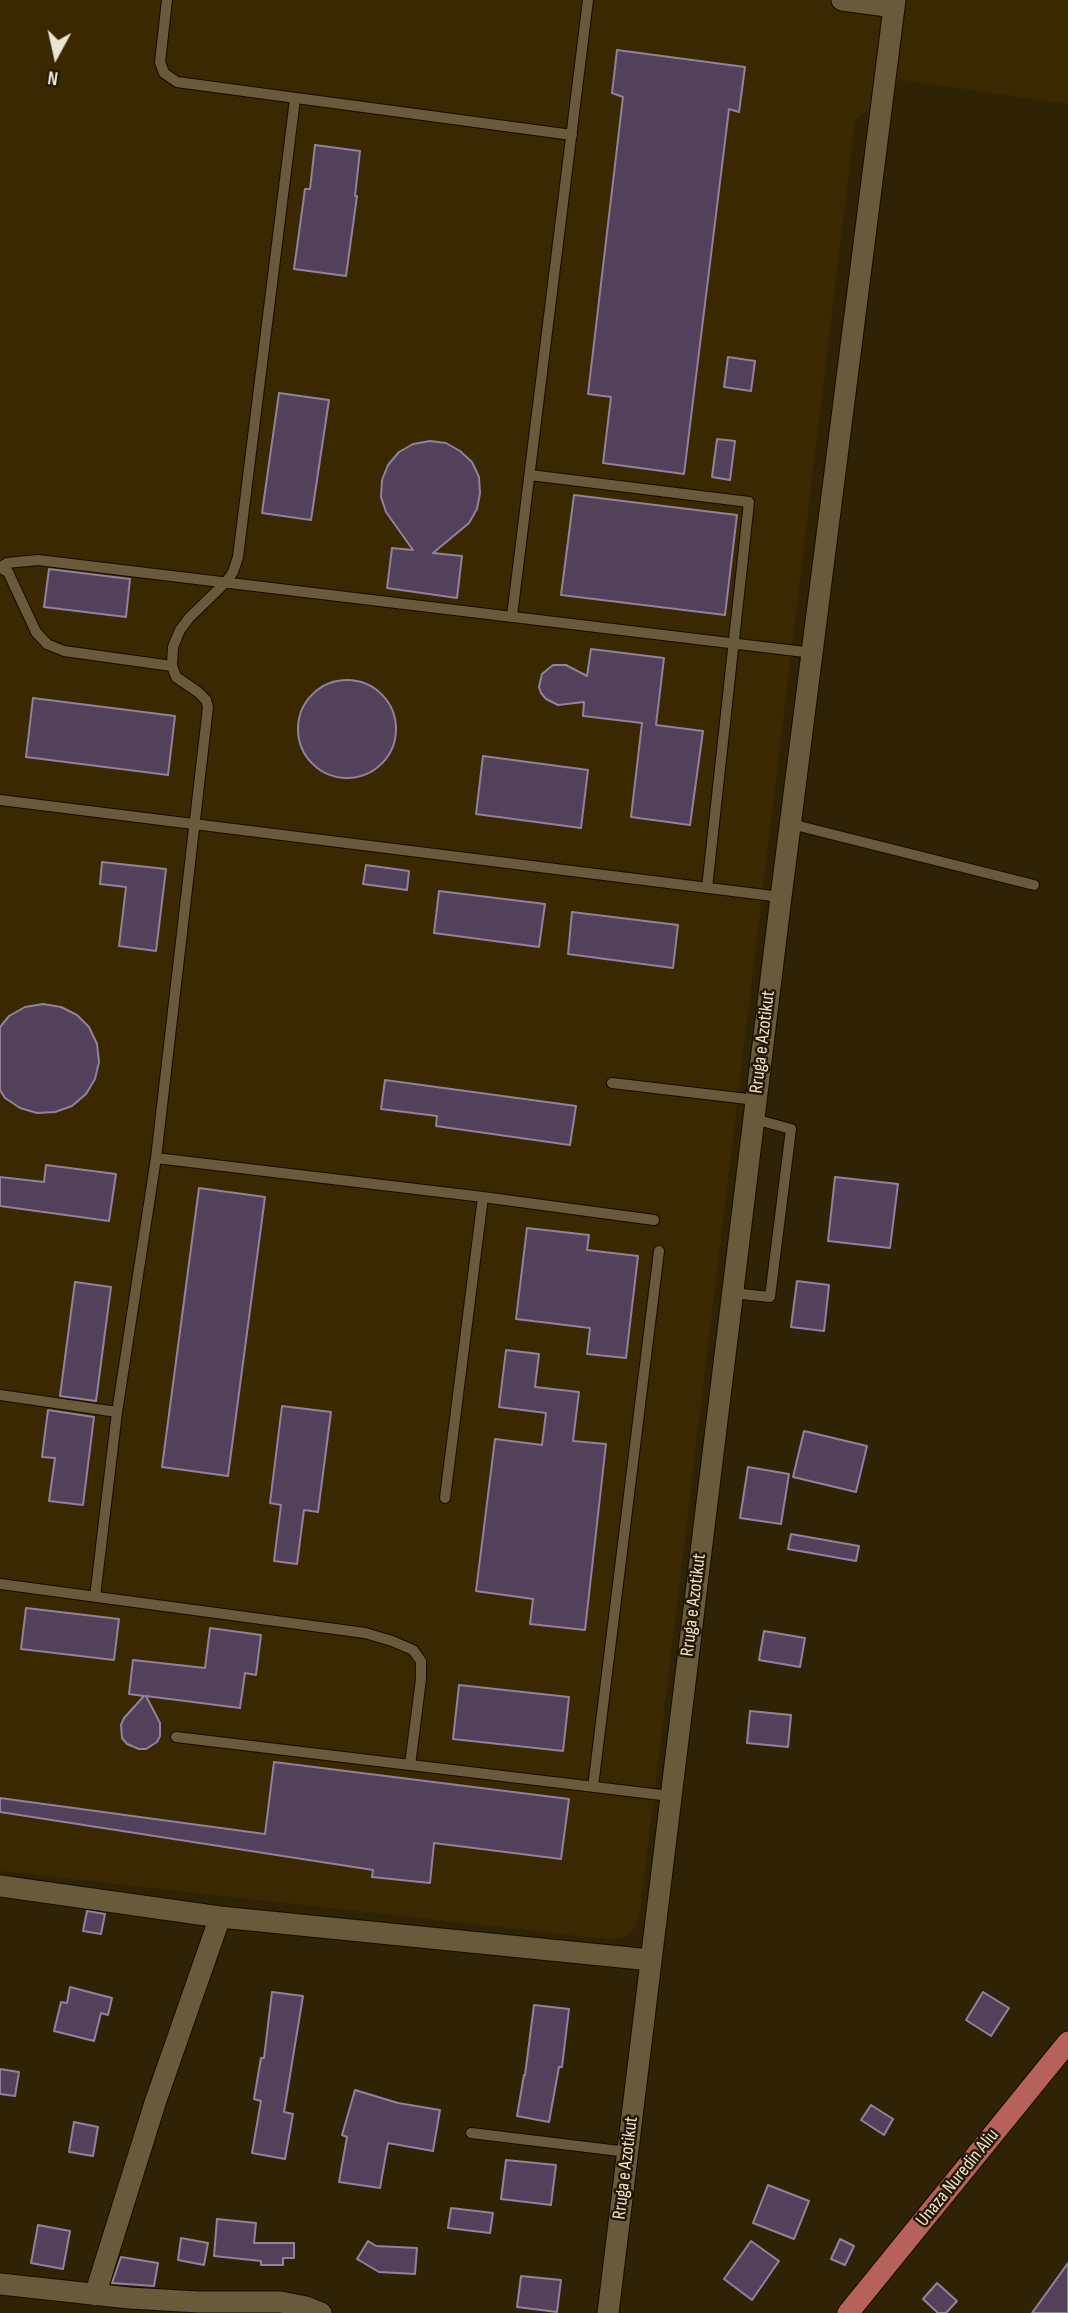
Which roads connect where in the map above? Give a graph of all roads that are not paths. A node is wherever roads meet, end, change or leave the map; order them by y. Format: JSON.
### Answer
{"nodes":[{"id":1,"x":167,"y":0,"type":"edge"},
{"id":2,"x":588,"y":0,"type":"edge"},
{"id":3,"x":842,"y":0,"type":"edge"},
{"id":4,"x":895,"y":3,"type":"edge"},
{"id":5,"x":295,"y":99,"type":"junction"},
{"id":6,"x":572,"y":135,"type":"junction"},
{"id":7,"x":530,"y":475,"type":"junction"},
{"id":8,"x":0,"y":568,"type":"edge"},
{"id":9,"x":226,"y":582,"type":"junction"},
{"id":10,"x":512,"y":616,"type":"junction"},
{"id":11,"x":734,"y":644,"type":"junction"},
{"id":12,"x":813,"y":653,"type":"junction"},
{"id":13,"x":172,"y":666,"type":"junction"},
{"id":14,"x":0,"y":800,"type":"edge"},
{"id":15,"x":194,"y":824,"type":"junction"},
{"id":16,"x":791,"y":824,"type":"junction"},
{"id":17,"x":1034,"y":885,"type":"dead end"},
{"id":18,"x":707,"y":888,"type":"junction"},
{"id":19,"x":781,"y":897,"type":"junction"},
{"id":20,"x":612,"y":1083,"type":"dead end"},
{"id":21,"x":755,"y":1110,"type":"junction"},
{"id":22,"x":156,"y":1158,"type":"junction"},
{"id":23,"x":483,"y":1197,"type":"junction"},
{"id":24,"x":654,"y":1220,"type":"dead end"},
{"id":25,"x":659,"y":1251,"type":"dead end"},
{"id":26,"x":732,"y":1293,"type":"junction"},
{"id":27,"x":0,"y":1395,"type":"edge"},
{"id":28,"x":117,"y":1412,"type":"junction"},
{"id":29,"x":445,"y":1498,"type":"dead end"},
{"id":30,"x":0,"y":1584,"type":"edge"},
{"id":31,"x":95,"y":1597,"type":"junction"},
{"id":32,"x":176,"y":1737,"type":"dead end"},
{"id":33,"x":410,"y":1765,"type":"junction"},
{"id":34,"x":593,"y":1787,"type":"junction"},
{"id":35,"x":670,"y":1796,"type":"junction"},
{"id":36,"x":0,"y":1886,"type":"edge"},
{"id":37,"x":220,"y":1917,"type":"junction"},
{"id":38,"x":650,"y":1959,"type":"junction"},
{"id":39,"x":1068,"y":2042,"type":"edge"},
{"id":40,"x":471,"y":2133,"type":"dead end"},
{"id":41,"x":628,"y":2152,"type":"junction"},
{"id":42,"x":0,"y":2284,"type":"edge"},
{"id":43,"x":94,"y":2295,"type":"junction"},
{"id":44,"x":278,"y":2308,"type":"edge"},
{"id":45,"x":321,"y":2313,"type":"edge"},
{"id":46,"x":608,"y":2313,"type":"edge"},
{"id":47,"x":848,"y":2313,"type":"edge"}],
"edges":[{"from":1,"to":5,"type":"lane"},
{"from":2,"to":6,"type":"lane"},
{"from":3,"to":4,"type":"street"},
{"from":4,"to":12,"type":"street","name":"Rruga e Azotikut"},
{"from":5,"to":6,"type":"lane"},
{"from":5,"to":9,"type":"lane"},
{"from":6,"to":7,"type":"lane"},
{"from":7,"to":10,"type":"lane"},
{"from":7,"to":11,"type":"lane"},
{"from":8,"to":9,"type":"lane"},
{"from":8,"to":13,"type":"lane"},
{"from":9,"to":10,"type":"lane"},
{"from":9,"to":13,"type":"lane"},
{"from":10,"to":11,"type":"lane"},
{"from":11,"to":12,"type":"lane"},
{"from":11,"to":18,"type":"lane"},
{"from":12,"to":16,"type":"street","name":"Rruga e Azotikut"},
{"from":13,"to":15,"type":"lane"},
{"from":14,"to":15,"type":"lane"},
{"from":15,"to":18,"type":"lane"},
{"from":15,"to":22,"type":"lane"},
{"from":16,"to":17,"type":"lane"},
{"from":16,"to":19,"type":"street","name":"Rruga e Azotikut"},
{"from":18,"to":19,"type":"lane"},
{"from":19,"to":21,"type":"street","name":"Rruga e Azotikut"},
{"from":20,"to":21,"type":"lane"},
{"from":21,"to":26,"type":"street","name":"Rruga e Azotikut"},
{"from":21,"to":26,"type":"lane"},
{"from":22,"to":23,"type":"lane"},
{"from":22,"to":28,"type":"lane"},
{"from":23,"to":24,"type":"lane"},
{"from":23,"to":29,"type":"lane"},
{"from":25,"to":34,"type":"lane"},
{"from":26,"to":35,"type":"street","name":"Rruga e Azotikut"},
{"from":27,"to":28,"type":"lane"},
{"from":28,"to":31,"type":"lane"},
{"from":30,"to":31,"type":"lane"},
{"from":31,"to":33,"type":"lane"},
{"from":32,"to":33,"type":"lane"},
{"from":33,"to":34,"type":"lane"},
{"from":34,"to":35,"type":"lane"},
{"from":35,"to":38,"type":"street","name":"Rruga e Azotikut"},
{"from":36,"to":37,"type":"street"},
{"from":37,"to":38,"type":"street"},
{"from":37,"to":43,"type":"street"},
{"from":38,"to":41,"type":"street","name":"Rruga e Azotikut"},
{"from":39,"to":47,"type":"main road","name":"Unaza Nuredin Aliu"},
{"from":40,"to":41,"type":"lane"},
{"from":41,"to":46,"type":"street","name":"Rruga e Azotikut"},
{"from":42,"to":43,"type":"street"},
{"from":43,"to":44,"type":"street"},
{"from":44,"to":45,"type":"street"}]}
